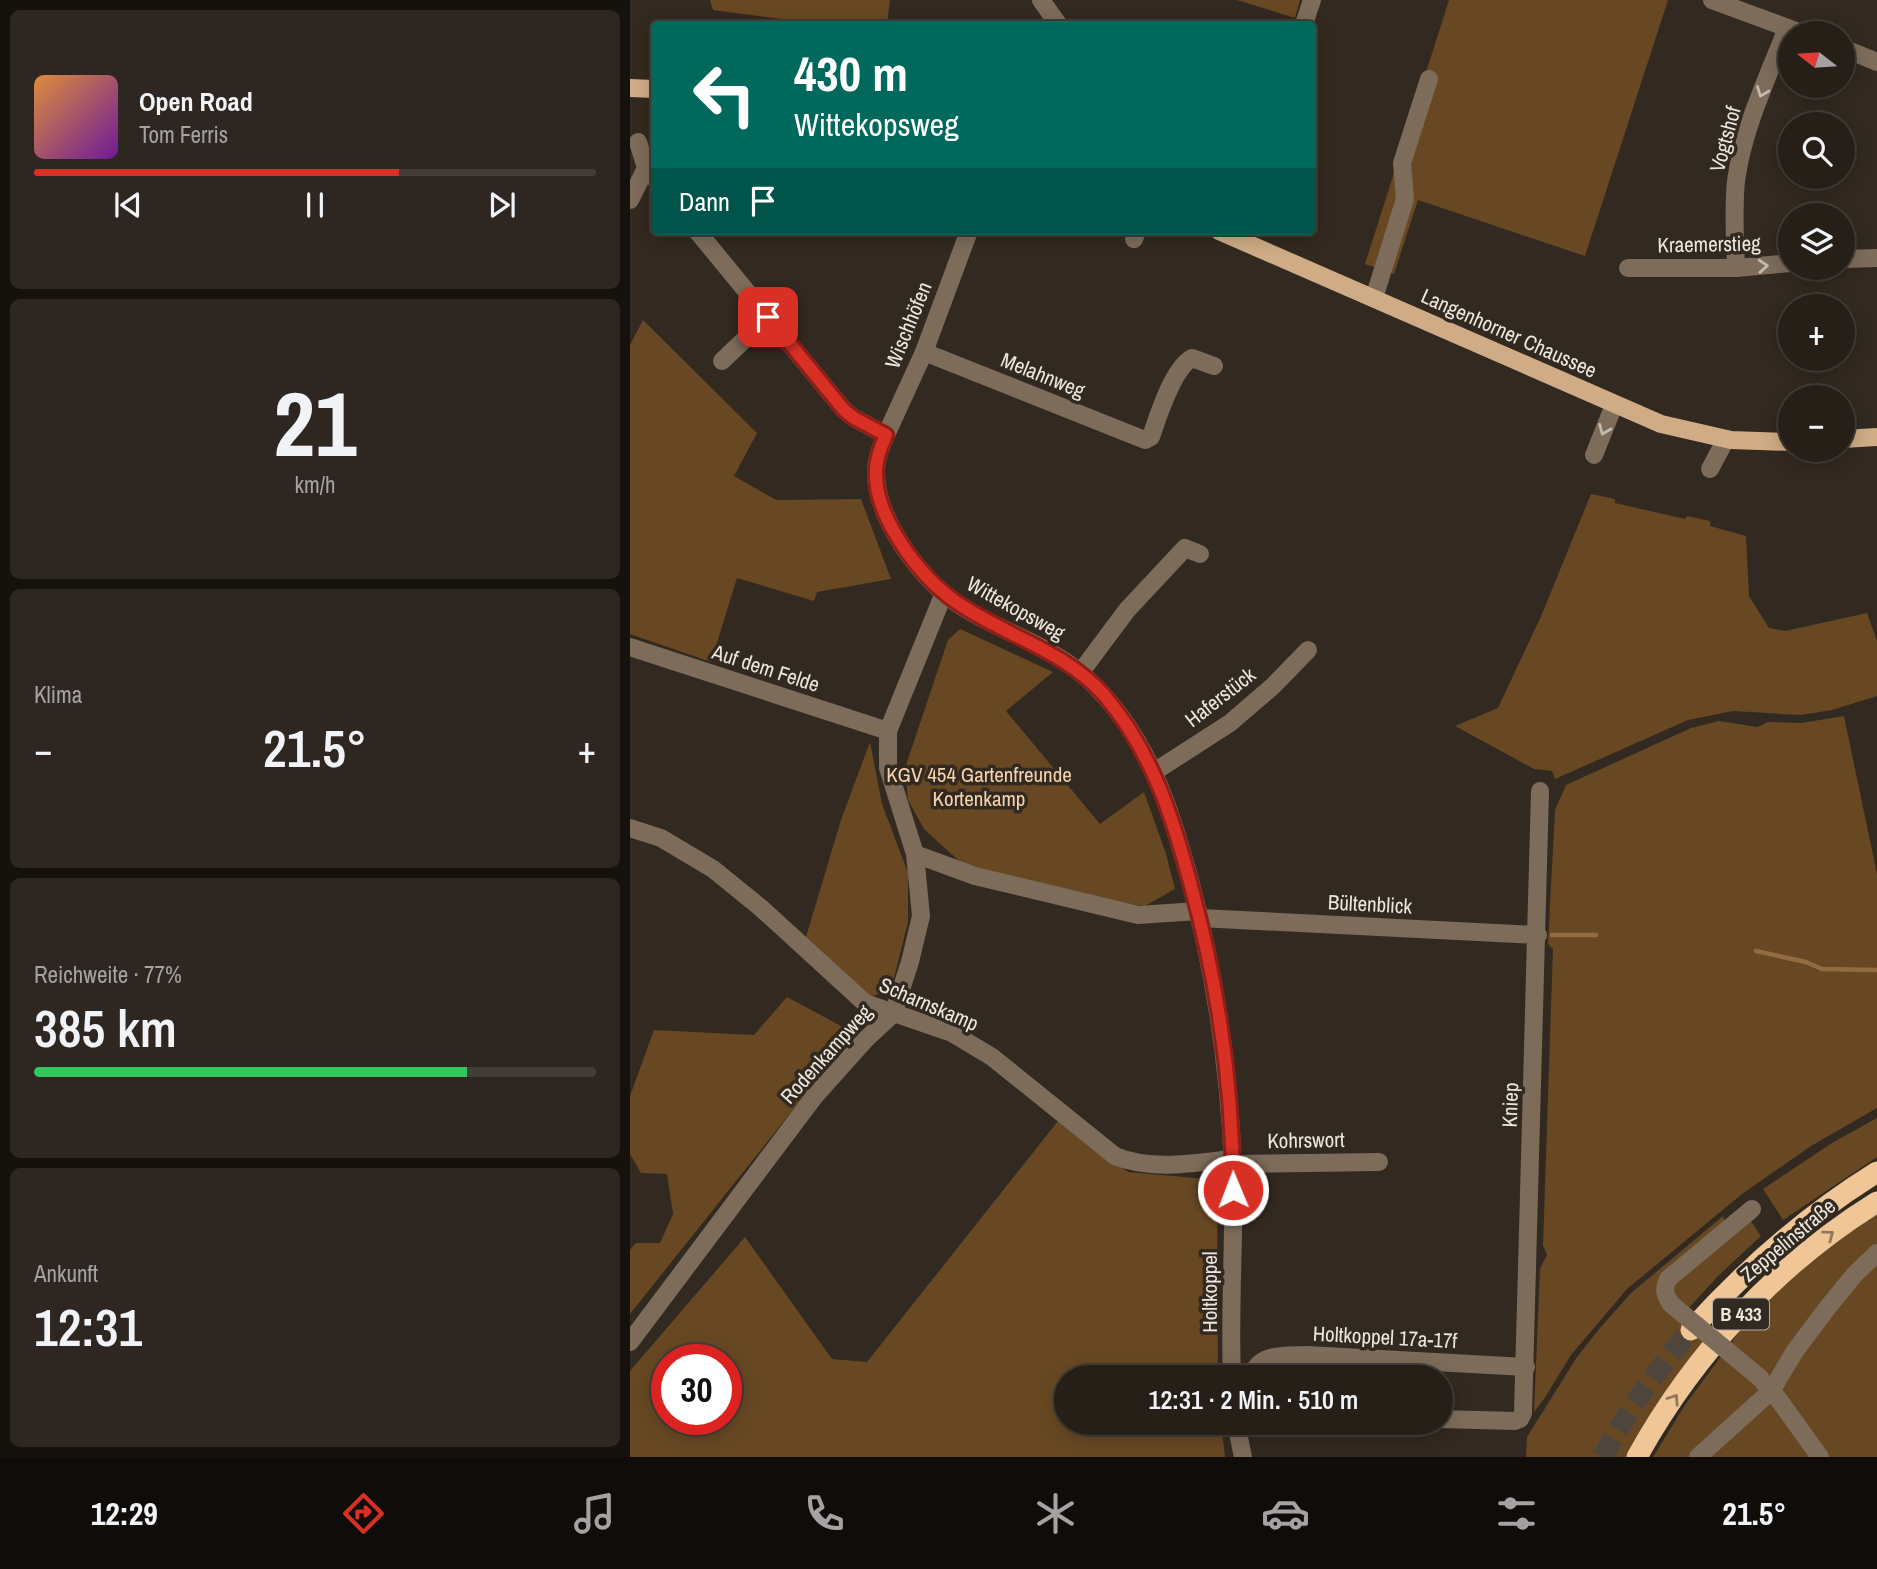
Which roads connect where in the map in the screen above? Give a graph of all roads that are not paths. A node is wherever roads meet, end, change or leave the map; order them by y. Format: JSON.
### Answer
{"nodes":[{"id":1,"x":1041,"y":0,"type":"edge"},
{"id":2,"x":1312,"y":0,"type":"edge"},
{"id":3,"x":1712,"y":0,"type":"edge"},
{"id":4,"x":1056,"y":21,"type":"edge"},
{"id":5,"x":1305,"y":21,"type":"edge"},
{"id":6,"x":1778,"y":25,"type":"edge"},
{"id":7,"x":1855,"y":53,"type":"edge"},
{"id":8,"x":1877,"y":62,"type":"edge"},
{"id":9,"x":1778,"y":66,"type":"edge"},
{"id":10,"x":1429,"y":79,"type":"dead end"},
{"id":11,"x":630,"y":88,"type":"edge"},
{"id":12,"x":651,"y":89,"type":"edge"},
{"id":13,"x":638,"y":142,"type":"dead end"},
{"id":14,"x":650,"y":173,"type":"edge"},
{"id":15,"x":630,"y":200,"type":"edge"},
{"id":16,"x":700,"y":235,"type":"edge"},
{"id":17,"x":968,"y":235,"type":"edge"},
{"id":18,"x":1238,"y":235,"type":"edge"},
{"id":19,"x":1877,"y":257,"type":"edge"},
{"id":20,"x":1855,"y":258,"type":"edge"},
{"id":21,"x":1778,"y":264,"type":"edge"},
{"id":22,"x":1628,"y":268,"type":"dead end"},
{"id":23,"x":1736,"y":268,"type":"junction"},
{"id":24,"x":1374,"y":298,"type":"junction"},
{"id":25,"x":768,"y":317,"type":"junction"},
{"id":26,"x":924,"y":352,"type":"junction"},
{"id":27,"x":722,"y":361,"type":"dead end"},
{"id":28,"x":1213,"y":366,"type":"dead end"},
{"id":29,"x":1614,"y":405,"type":"junction"},
{"id":30,"x":886,"y":435,"type":"junction"},
{"id":31,"x":1877,"y":437,"type":"edge"},
{"id":32,"x":1855,"y":438,"type":"edge"},
{"id":33,"x":1726,"y":439,"type":"junction"},
{"id":34,"x":1778,"y":441,"type":"edge"},
{"id":35,"x":1594,"y":455,"type":"dead end"},
{"id":36,"x":1710,"y":469,"type":"dead end"},
{"id":37,"x":1200,"y":554,"type":"dead end"},
{"id":38,"x":944,"y":593,"type":"junction"},
{"id":39,"x":630,"y":647,"type":"edge"},
{"id":40,"x":1308,"y":650,"type":"dead end"},
{"id":41,"x":1080,"y":673,"type":"junction"},
{"id":42,"x":888,"y":731,"type":"junction"},
{"id":43,"x":1154,"y":772,"type":"junction"},
{"id":44,"x":1540,"y":791,"type":"dead end"},
{"id":45,"x":630,"y":828,"type":"edge"},
{"id":46,"x":915,"y":855,"type":"junction"},
{"id":47,"x":1199,"y":914,"type":"junction"},
{"id":48,"x":1538,"y":935,"type":"junction"},
{"id":49,"x":892,"y":1014,"type":"junction"},
{"id":50,"x":1232,"y":1162,"type":"junction"},
{"id":51,"x":1379,"y":1162,"type":"dead end"},
{"id":52,"x":1877,"y":1172,"type":"edge"},
{"id":53,"x":1877,"y":1202,"type":"edge"},
{"id":54,"x":1733,"y":1204,"type":"dead end"},
{"id":55,"x":1752,"y":1209,"type":"dead end"},
{"id":56,"x":1728,"y":1228,"type":"junction"},
{"id":57,"x":1877,"y":1253,"type":"edge"},
{"id":58,"x":1690,"y":1331,"type":"tunnel mouth"},
{"id":59,"x":630,"y":1342,"type":"edge"},
{"id":60,"x":1232,"y":1365,"type":"edge"},
{"id":61,"x":1258,"y":1365,"type":"edge"},
{"id":62,"x":1526,"y":1367,"type":"junction"},
{"id":63,"x":1765,"y":1384,"type":"junction"},
{"id":64,"x":1453,"y":1420,"type":"edge"},
{"id":65,"x":1239,"y":1435,"type":"edge"},
{"id":66,"x":1243,"y":1457,"type":"edge"},
{"id":67,"x":1637,"y":1457,"type":"edge"},
{"id":68,"x":1698,"y":1457,"type":"edge"},
{"id":69,"x":1820,"y":1457,"type":"edge"}],
"edges":[{"from":1,"to":4,"type":"street"},
{"from":2,"to":5,"type":"street"},
{"from":3,"to":6,"type":"street"},
{"from":7,"to":8,"type":"street"},
{"from":9,"to":23,"type":"street","name":"Vogtshof","one_way":true},
{"from":10,"to":24,"type":"street"},
{"from":11,"to":12,"type":"main road"},
{"from":13,"to":14,"type":"street"},
{"from":14,"to":15,"type":"street"},
{"from":16,"to":25,"type":"street"},
{"from":17,"to":26,"type":"street","name":"Wischhöfen"},
{"from":18,"to":24,"type":"main road","name":"Langenhorner Chaussee"},
{"from":19,"to":20,"type":"street"},
{"from":23,"to":21,"type":"street","name":"Kraemerstieg","one_way":true},
{"from":22,"to":23,"type":"street","name":"Kraemerstieg"},
{"from":24,"to":29,"type":"main road","name":"Langenhorner Chaussee"},
{"from":25,"to":27,"type":"street"},
{"from":25,"to":30,"type":"street"},
{"from":26,"to":28,"type":"street","name":"Melahnweg"},
{"from":26,"to":30,"type":"street","name":"Wischhöfen"},
{"from":29,"to":33,"type":"main road","name":"Langenhorner Chaussee"},
{"from":29,"to":35,"type":"street","one_way":true},
{"from":30,"to":38,"type":"street","name":"Wittekopsweg"},
{"from":31,"to":32,"type":"main road"},
{"from":33,"to":34,"type":"main road","name":"Langenhorner Chaussee"},
{"from":33,"to":36,"type":"street"},
{"from":37,"to":41,"type":"street"},
{"from":38,"to":41,"type":"street","name":"Wittekopsweg"},
{"from":38,"to":42,"type":"street","name":"Rodenkampweg"},
{"from":39,"to":42,"type":"street","name":"Auf dem Felde"},
{"from":40,"to":43,"type":"street","name":"Haferstück"},
{"from":41,"to":43,"type":"street","name":"Wittekopsweg"},
{"from":42,"to":46,"type":"street","name":"Rodenkampweg"},
{"from":43,"to":47,"type":"street","name":"Wittekopsweg"},
{"from":44,"to":48,"type":"street","name":"Kniep"},
{"from":45,"to":49,"type":"street","name":"Scharnskamp"},
{"from":46,"to":47,"type":"street","name":"Bültenblick"},
{"from":46,"to":49,"type":"street","name":"Rodenkampweg"},
{"from":47,"to":48,"type":"street","name":"Bültenblick"},
{"from":47,"to":50,"type":"street","name":"Wittekopsweg"},
{"from":48,"to":62,"type":"street","name":"Kniep"},
{"from":49,"to":50,"type":"street","name":"Scharnskamp"},
{"from":49,"to":59,"type":"street","name":"Rodenkampweg"},
{"from":50,"to":51,"type":"street","name":"Kohrswort"},
{"from":50,"to":60,"type":"street","name":"Holtkoppel"},
{"from":52,"to":58,"type":"highway","name":"Zeppelinstraße","number":"B 433"},
{"from":67,"to":53,"type":"highway","name":"Zeppelinstraße","number":"B 433","one_way":true},
{"from":54,"to":56,"type":"street"},
{"from":55,"to":56,"type":"street"},
{"from":56,"to":63,"type":"street","bridge":true},
{"from":57,"to":63,"type":"street"},
{"from":61,"to":62,"type":"street","name":"Holtkoppel 17a-17f"},
{"from":62,"to":64,"type":"street","name":"Kniep"},
{"from":63,"to":68,"type":"street"},
{"from":63,"to":69,"type":"street"},
{"from":65,"to":66,"type":"street"}]}
